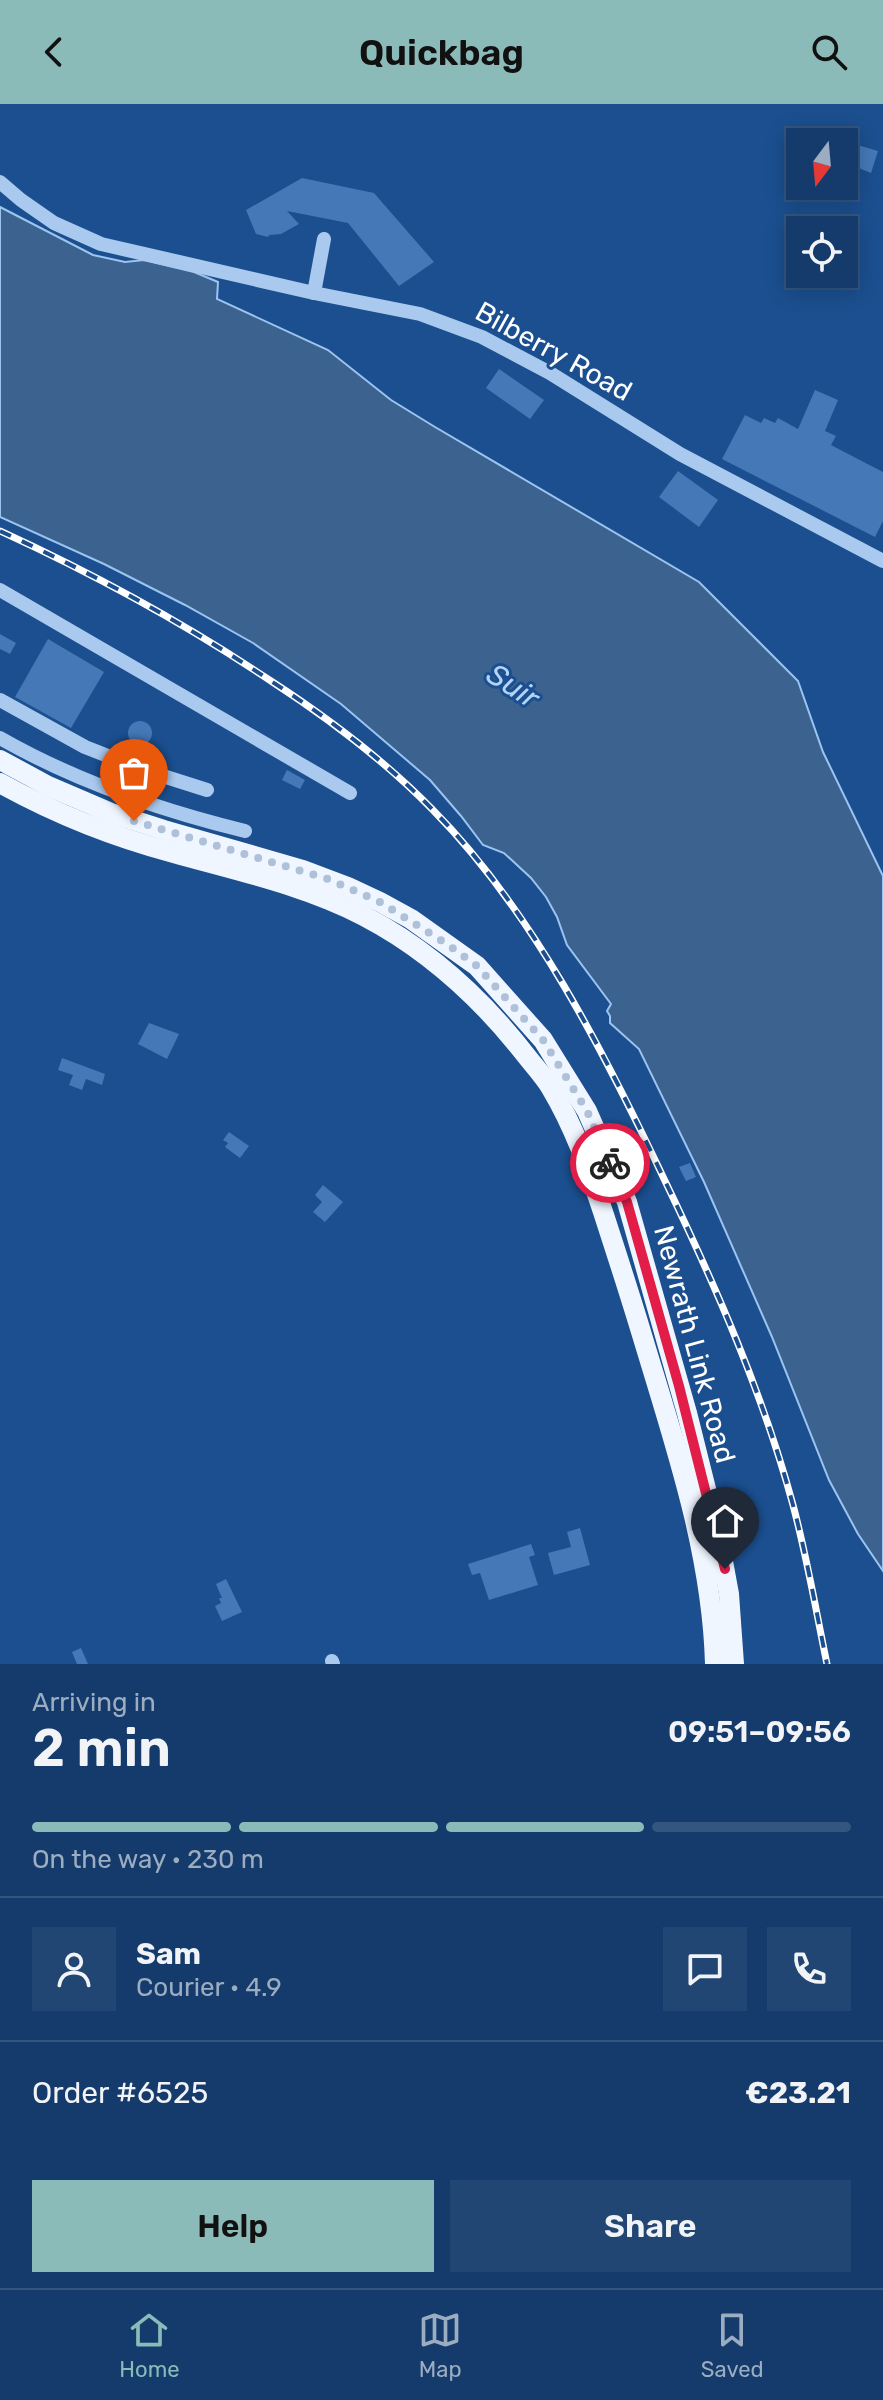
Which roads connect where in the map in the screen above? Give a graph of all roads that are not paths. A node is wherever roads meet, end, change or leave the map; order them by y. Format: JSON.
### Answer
{"nodes":[{"id":1,"x":0,"y":182,"type":"edge"},
{"id":2,"x":324,"y":239,"type":"dead end"},
{"id":3,"x":314,"y":293,"type":"junction"},
{"id":4,"x":883,"y":561,"type":"edge"},
{"id":5,"x":0,"y":590,"type":"edge"},
{"id":6,"x":0,"y":700,"type":"edge"},
{"id":7,"x":0,"y":738,"type":"edge"},
{"id":8,"x":0,"y":760,"type":"edge"},
{"id":9,"x":0,"y":783,"type":"edge"},
{"id":10,"x":207,"y":790,"type":"dead end"},
{"id":11,"x":350,"y":793,"type":"dead end"},
{"id":12,"x":245,"y":831,"type":"dead end"},
{"id":13,"x":235,"y":860,"type":"junction"},
{"id":14,"x":715,"y":1664,"type":"edge"},
{"id":15,"x":734,"y":1664,"type":"edge"}],
"edges":[{"from":1,"to":3,"type":"street","name":"Bilberry Road"},
{"from":2,"to":3,"type":"street"},
{"from":3,"to":4,"type":"street","name":"Bilberry Road"},
{"from":5,"to":11,"type":"street"},
{"from":6,"to":10,"type":"street"},
{"from":7,"to":12,"type":"street"},
{"from":8,"to":13,"type":"main road"},
{"from":9,"to":13,"type":"main road"},
{"from":13,"to":14,"type":"main road","name":"Newrath Link Road"},
{"from":13,"to":15,"type":"main road","name":"Newrath Link Road"}]}
